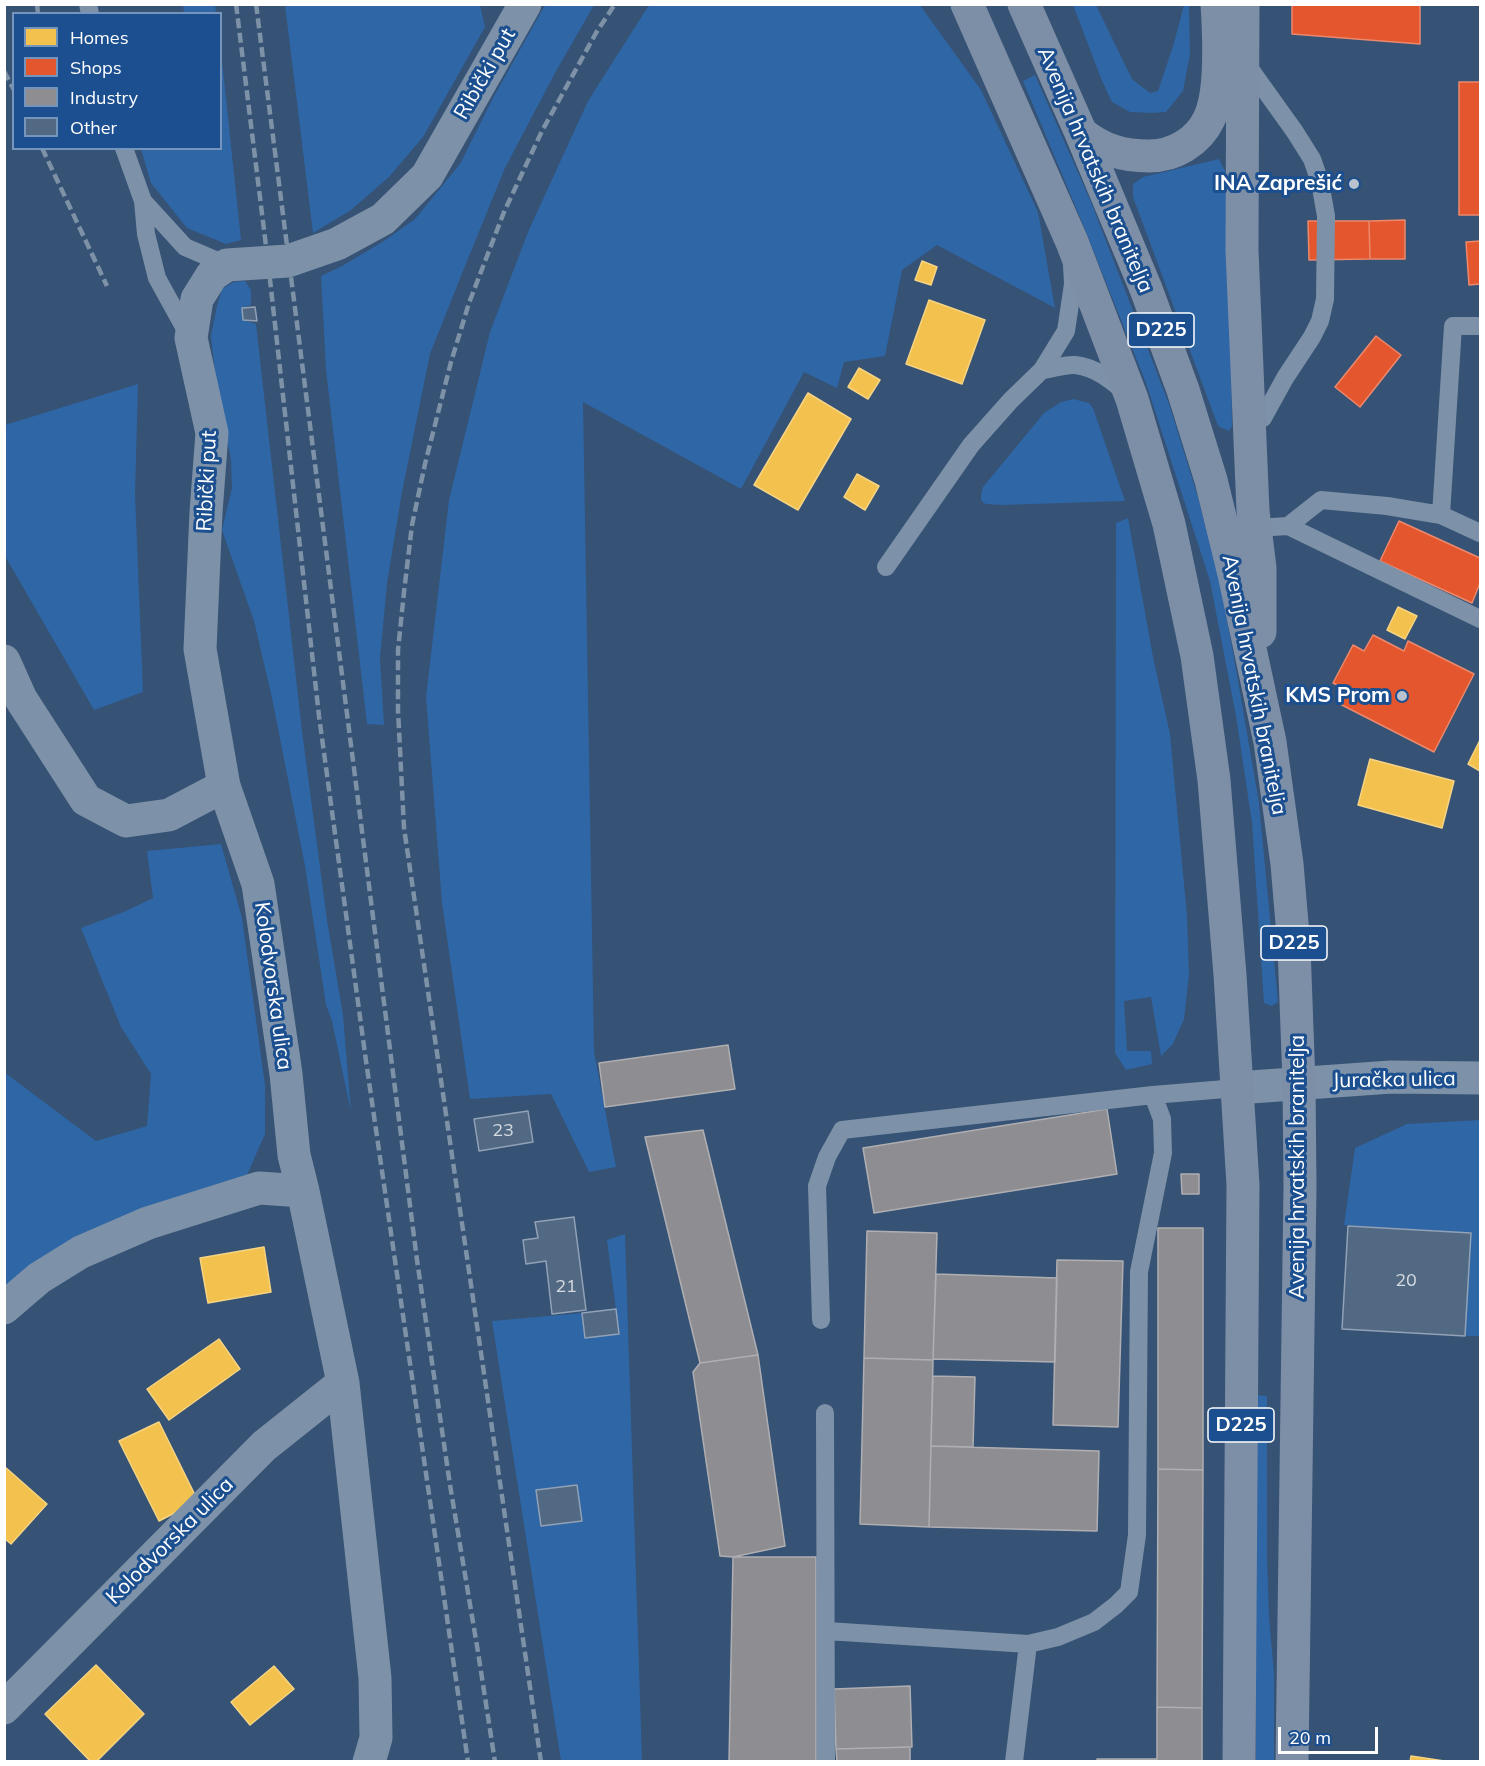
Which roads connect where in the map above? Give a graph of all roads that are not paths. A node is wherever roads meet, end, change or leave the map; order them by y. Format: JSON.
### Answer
{"nodes":[{"id":1,"x":525,"y":4,"type":"edge"},
{"id":2,"x":967,"y":4,"type":"edge"},
{"id":3,"x":1024,"y":4,"type":"edge"},
{"id":4,"x":1217,"y":4,"type":"edge"},
{"id":5,"x":1243,"y":4,"type":"edge"},
{"id":6,"x":1244,"y":59,"type":"junction"},
{"id":7,"x":1081,"y":133,"type":"junction"},
{"id":8,"x":125,"y":150,"type":"edge"},
{"id":9,"x":143,"y":201,"type":"junction"},
{"id":10,"x":1072,"y":243,"type":"junction"},
{"id":11,"x":227,"y":265,"type":"junction"},
{"id":12,"x":1480,"y":326,"type":"edge"},
{"id":13,"x":191,"y":338,"type":"junction"},
{"id":14,"x":1042,"y":370,"type":"junction"},
{"id":15,"x":1132,"y":399,"type":"junction"},
{"id":16,"x":1249,"y":419,"type":"junction"},
{"id":17,"x":1441,"y":515,"type":"junction"},
{"id":18,"x":1288,"y":526,"type":"junction"},
{"id":19,"x":1256,"y":528,"type":"junction"},
{"id":20,"x":1480,"y":533,"type":"edge"},
{"id":21,"x":886,"y":567,"type":"dead end"},
{"id":22,"x":1480,"y":619,"type":"edge"},
{"id":23,"x":4,"y":661,"type":"edge"},
{"id":24,"x":1255,"y":669,"type":"junction"},
{"id":25,"x":224,"y":786,"type":"junction"},
{"id":26,"x":1480,"y":1078,"type":"edge"},
{"id":27,"x":1299,"y":1083,"type":"junction"},
{"id":28,"x":1237,"y":1088,"type":"junction"},
{"id":29,"x":1153,"y":1095,"type":"junction"},
{"id":30,"x":303,"y":1191,"type":"junction"},
{"id":31,"x":4,"y":1308,"type":"edge"},
{"id":32,"x":821,"y":1320,"type":"dead end"},
{"id":33,"x":343,"y":1383,"type":"junction"},
{"id":34,"x":825,"y":1413,"type":"dead end"},
{"id":35,"x":827,"y":1631,"type":"junction"},
{"id":36,"x":1028,"y":1644,"type":"junction"},
{"id":37,"x":4,"y":1708,"type":"edge"},
{"id":38,"x":369,"y":1761,"type":"edge"},
{"id":39,"x":826,"y":1761,"type":"edge"},
{"id":40,"x":1014,"y":1761,"type":"edge"},
{"id":41,"x":1239,"y":1761,"type":"edge"},
{"id":42,"x":1292,"y":1761,"type":"edge"}],
"edges":[{"from":1,"to":11,"type":"street","name":"Ribički put"},
{"from":2,"to":10,"type":"main road","number":"D225"},
{"from":3,"to":7,"type":"main road","name":"Avenija hrvatskih branitelja","number":"D225"},
{"from":4,"to":7,"type":"main road"},
{"from":5,"to":6,"type":"main road"},
{"from":6,"to":16,"type":"main road"},
{"from":6,"to":16,"type":"lane"},
{"from":7,"to":24,"type":"main road","name":"Avenija hrvatskih branitelja","number":"D225"},
{"from":8,"to":9,"type":"lane"},
{"from":9,"to":11,"type":"lane"},
{"from":9,"to":13,"type":"lane"},
{"from":10,"to":14,"type":"lane"},
{"from":10,"to":15,"type":"main road","number":"D225"},
{"from":11,"to":13,"type":"street","name":"Ribički put"},
{"from":12,"to":17,"type":"lane"},
{"from":13,"to":25,"type":"street","name":"Ribički put"},
{"from":14,"to":15,"type":"lane"},
{"from":14,"to":21,"type":"lane"},
{"from":15,"to":28,"type":"main road","number":"D225"},
{"from":16,"to":19,"type":"main road"},
{"from":17,"to":18,"type":"lane"},
{"from":17,"to":20,"type":"lane"},
{"from":18,"to":19,"type":"lane"},
{"from":18,"to":22,"type":"lane"},
{"from":19,"to":24,"type":"main road"},
{"from":23,"to":25,"type":"street"},
{"from":24,"to":27,"type":"main road","name":"Avenija hrvatskih branitelja","number":"D225"},
{"from":25,"to":30,"type":"street","name":"Kolodvorska ulica"},
{"from":26,"to":27,"type":"street","name":"Juračka ulica"},
{"from":27,"to":28,"type":"street","name":"Juračka ulica"},
{"from":27,"to":42,"type":"main road","name":"Avenija hrvatskih branitelja","number":"D225"},
{"from":28,"to":29,"type":"lane"},
{"from":28,"to":41,"type":"main road","number":"D225"},
{"from":29,"to":32,"type":"lane"},
{"from":29,"to":36,"type":"lane"},
{"from":30,"to":31,"type":"street"},
{"from":30,"to":33,"type":"street","name":"Kolodvorska ulica"},
{"from":33,"to":37,"type":"street","name":"Kolodvorska ulica"},
{"from":33,"to":38,"type":"street","name":"Kolodvorska ulica"},
{"from":34,"to":35,"type":"lane"},
{"from":35,"to":36,"type":"lane"},
{"from":35,"to":39,"type":"lane"},
{"from":36,"to":40,"type":"lane"}]}
